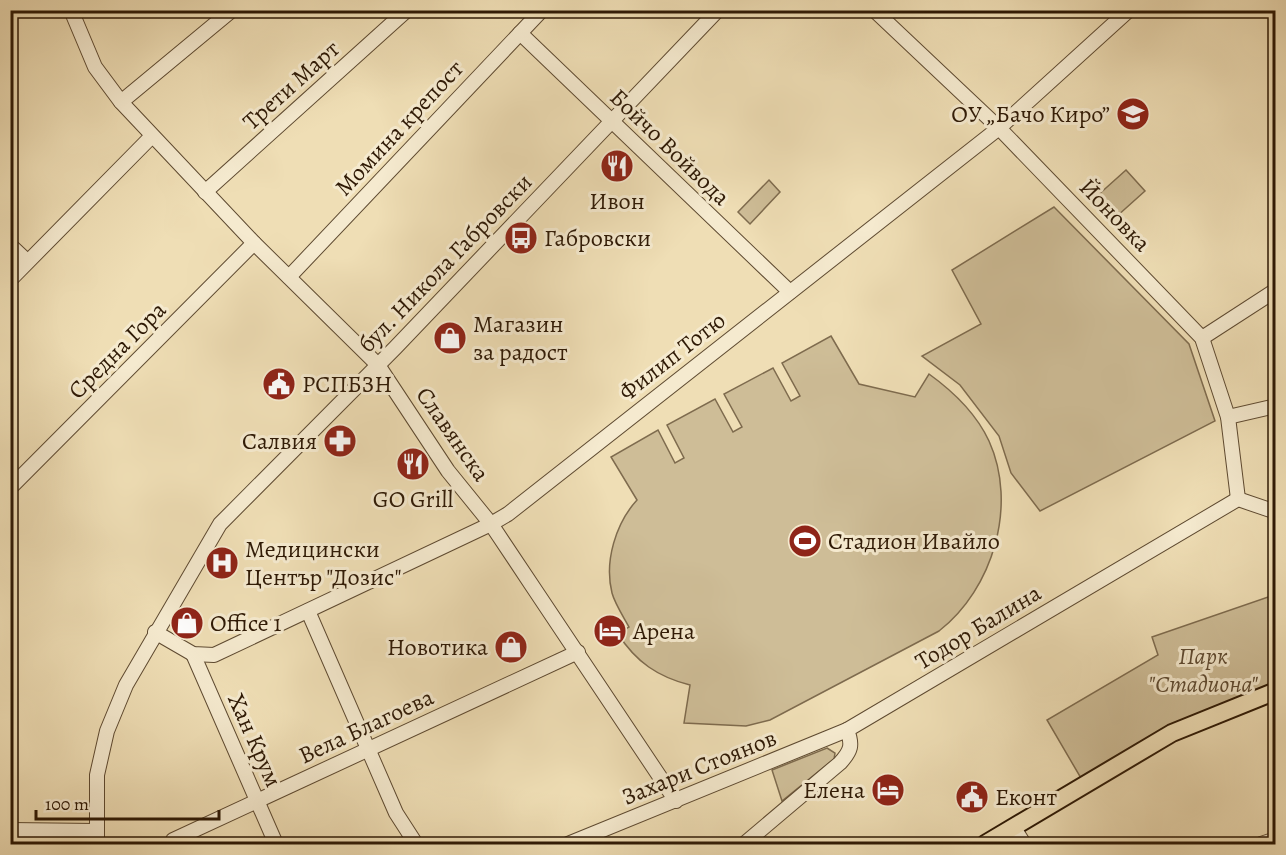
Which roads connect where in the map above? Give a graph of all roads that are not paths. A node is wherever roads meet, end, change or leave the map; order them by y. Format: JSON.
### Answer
{"nodes":[{"id":1,"x":71,"y":10,"type":"edge"},
{"id":2,"x":232,"y":10,"type":"edge"},
{"id":3,"x":407,"y":10,"type":"edge"},
{"id":4,"x":542,"y":10,"type":"edge"},
{"id":5,"x":718,"y":10,"type":"edge"},
{"id":6,"x":1129,"y":10,"type":"edge"},
{"id":7,"x":883,"y":14,"type":"edge"},
{"id":8,"x":520,"y":33,"type":"junction"},
{"id":9,"x":121,"y":102,"type":"junction"},
{"id":10,"x":611,"y":122,"type":"junction"},
{"id":11,"x":999,"y":128,"type":"junction"},
{"id":12,"x":151,"y":137,"type":"junction"},
{"id":13,"x":205,"y":192,"type":"junction"},
{"id":14,"x":254,"y":243,"type":"junction"},
{"id":15,"x":10,"y":245,"type":"edge"},
{"id":16,"x":27,"y":261,"type":"junction"},
{"id":17,"x":289,"y":277,"type":"junction"},
{"id":18,"x":10,"y":280,"type":"edge"},
{"id":19,"x":1275,"y":290,"type":"edge"},
{"id":20,"x":790,"y":292,"type":"junction"},
{"id":21,"x":1202,"y":338,"type":"junction"},
{"id":22,"x":378,"y":365,"type":"junction"},
{"id":23,"x":1275,"y":405,"type":"edge"},
{"id":24,"x":1228,"y":417,"type":"junction"},
{"id":25,"x":11,"y":487,"type":"edge"},
{"id":26,"x":1238,"y":499,"type":"junction"},
{"id":27,"x":1275,"y":512,"type":"edge"},
{"id":28,"x":491,"y":524,"type":"junction"},
{"id":29,"x":308,"y":611,"type":"junction"},
{"id":30,"x":155,"y":632,"type":"junction"},
{"id":31,"x":578,"y":652,"type":"junction"},
{"id":32,"x":193,"y":654,"type":"junction"},
{"id":33,"x":1275,"y":692,"type":"edge"},
{"id":34,"x":847,"y":730,"type":"junction"},
{"id":35,"x":368,"y":750,"type":"junction"},
{"id":36,"x":257,"y":801,"type":"junction"},
{"id":37,"x":676,"y":801,"type":"junction"},
{"id":38,"x":1014,"y":828,"type":"junction"},
{"id":39,"x":10,"y":830,"type":"edge"},
{"id":40,"x":96,"y":838,"type":"edge"},
{"id":41,"x":1275,"y":839,"type":"edge"},
{"id":42,"x":174,"y":842,"type":"edge"},
{"id":43,"x":276,"y":844,"type":"edge"},
{"id":44,"x":416,"y":844,"type":"edge"},
{"id":45,"x":568,"y":844,"type":"edge"},
{"id":46,"x":744,"y":844,"type":"edge"},
{"id":47,"x":985,"y":844,"type":"edge"},
{"id":48,"x":1024,"y":844,"type":"edge"},
{"id":49,"x":1261,"y":844,"type":"edge"}],
"edges":[{"from":1,"to":9,"type":"street","name":"Славянска"},
{"from":2,"to":9,"type":"street"},
{"from":3,"to":13,"type":"street","name":"Трети Март"},
{"from":4,"to":8,"type":"street","name":"Момина крепост"},
{"from":5,"to":10,"type":"street","name":"бул. Никола Габровски"},
{"from":6,"to":11,"type":"street","name":"Филип Тотю"},
{"from":7,"to":11,"type":"street","name":"Йоновка"},
{"from":8,"to":10,"type":"street","name":"Бойчо Войвода"},
{"from":8,"to":17,"type":"street","name":"Момина крепост"},
{"from":9,"to":12,"type":"street","name":"Славянска"},
{"from":10,"to":20,"type":"street","name":"Бойчо Войвода"},
{"from":10,"to":22,"type":"street","name":"бул. Никола Габровски"},
{"from":11,"to":20,"type":"street","name":"Филип Тотю"},
{"from":11,"to":21,"type":"street","name":"Йоновка"},
{"from":12,"to":13,"type":"street","name":"Славянска"},
{"from":12,"to":16,"type":"street"},
{"from":13,"to":14,"type":"street","name":"Славянска"},
{"from":14,"to":17,"type":"street","name":"Славянска"},
{"from":14,"to":25,"type":"street","name":"Средна Гора"},
{"from":15,"to":16,"type":"street"},
{"from":16,"to":18,"type":"street"},
{"from":17,"to":22,"type":"street","name":"Славянска"},
{"from":19,"to":21,"type":"street"},
{"from":20,"to":28,"type":"street","name":"Филип Тотю"},
{"from":21,"to":24,"type":"street","name":"Йоновка"},
{"from":22,"to":28,"type":"street","name":"Славянска"},
{"from":22,"to":30,"type":"street","name":"бул. Никола Габровски"},
{"from":23,"to":24,"type":"street"},
{"from":24,"to":26,"type":"street","name":"Йоновка"},
{"from":26,"to":27,"type":"street"},
{"from":26,"to":34,"type":"street","name":"Тодор Балина"},
{"from":28,"to":29,"type":"street","name":"Филип Тотю"},
{"from":28,"to":31,"type":"street","name":"Славянска"},
{"from":29,"to":32,"type":"street","name":"Филип Тотю"},
{"from":29,"to":35,"type":"street"},
{"from":30,"to":32,"type":"street"},
{"from":30,"to":40,"type":"street","name":"бул. Никола Габровски"},
{"from":31,"to":35,"type":"street","name":"Вела Благоева"},
{"from":31,"to":37,"type":"street","name":"Славянска"},
{"from":32,"to":36,"type":"street","name":"Хан Крум"},
{"from":33,"to":38,"type":"main road"},
{"from":34,"to":37,"type":"street","name":"Захари Стоянов"},
{"from":34,"to":46,"type":"street"},
{"from":35,"to":36,"type":"street","name":"Вела Благоева"},
{"from":35,"to":44,"type":"street"},
{"from":36,"to":42,"type":"street","name":"Вела Благоева"},
{"from":36,"to":43,"type":"street","name":"Хан Крум"},
{"from":37,"to":45,"type":"street","name":"Захари Стоянов"},
{"from":38,"to":47,"type":"main road"},
{"from":38,"to":48,"type":"street"},
{"from":39,"to":40,"type":"street"},
{"from":41,"to":49,"type":"street"}]}
